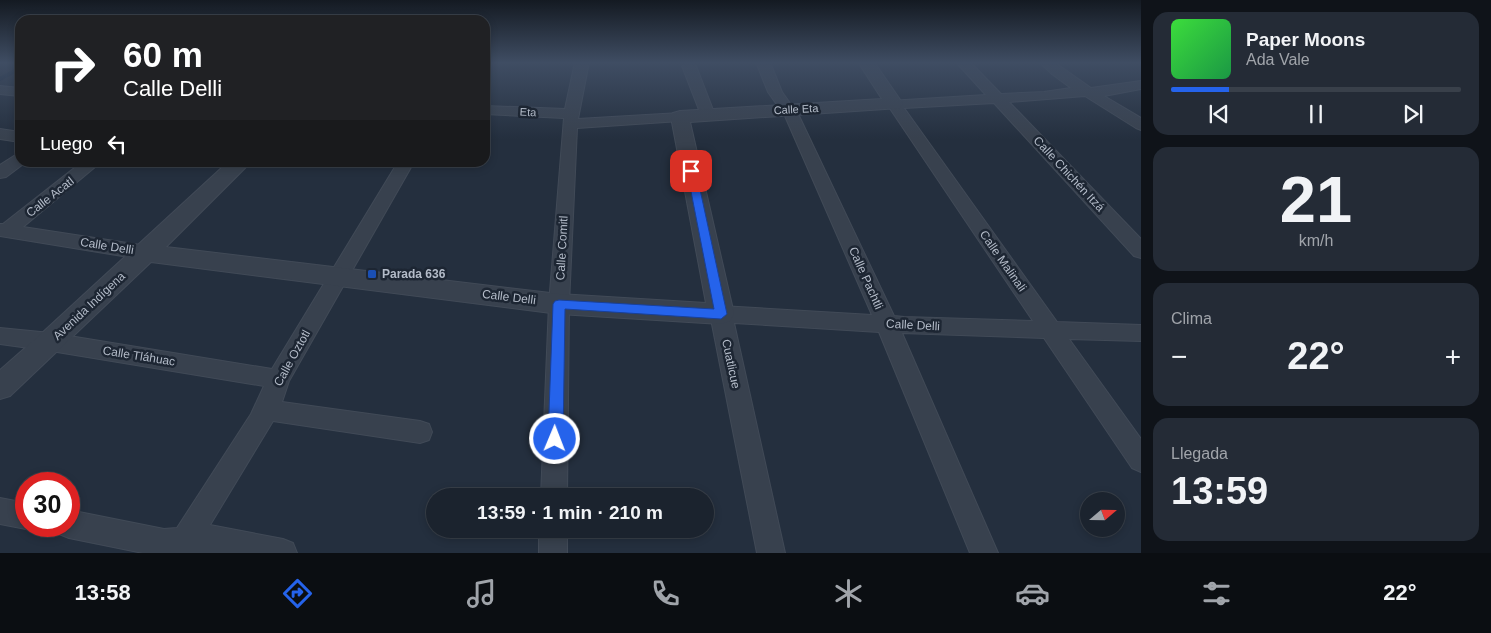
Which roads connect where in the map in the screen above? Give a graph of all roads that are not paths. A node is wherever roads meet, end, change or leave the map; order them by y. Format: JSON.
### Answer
{"nodes":[{"id":1,"x":577,"y":88,"type":"edge"},
{"id":2,"x":697,"y":88,"type":"edge"},
{"id":3,"x":773,"y":88,"type":"edge"},
{"id":4,"x":883,"y":88,"type":"edge"},
{"id":5,"x":988,"y":88,"type":"edge"},
{"id":6,"x":1061,"y":88,"type":"edge"},
{"id":7,"x":1082,"y":88,"type":"edge"},
{"id":8,"x":1123,"y":88,"type":"edge"},
{"id":9,"x":0,"y":90,"type":"edge"},
{"id":10,"x":15,"y":92,"type":"edge"},
{"id":11,"x":1065,"y":92,"type":"junction"},
{"id":12,"x":1090,"y":93,"type":"junction"},
{"id":13,"x":997,"y":98,"type":"junction"},
{"id":14,"x":894,"y":104,"type":"junction"},
{"id":15,"x":787,"y":110,"type":"junction"},
{"id":16,"x":490,"y":111,"type":"edge"},
{"id":17,"x":708,"y":115,"type":"junction"},
{"id":18,"x":680,"y":117,"type":"junction"},
{"id":19,"x":570,"y":119,"type":"junction"},
{"id":20,"x":1141,"y":124,"type":"edge"},
{"id":21,"x":0,"y":134,"type":"edge"},
{"id":22,"x":15,"y":136,"type":"edge"},
{"id":23,"x":15,"y":162,"type":"edge"},
{"id":24,"x":86,"y":167,"type":"edge"},
{"id":25,"x":236,"y":167,"type":"edge"},
{"id":26,"x":403,"y":167,"type":"edge"},
{"id":27,"x":0,"y":173,"type":"edge"},
{"id":28,"x":3,"y":230,"type":"edge"},
{"id":29,"x":1141,"y":251,"type":"edge"},
{"id":30,"x":147,"y":252,"type":"junction"},
{"id":31,"x":340,"y":276,"type":"junction"},
{"id":32,"x":559,"y":304,"type":"junction"},
{"id":33,"x":721,"y":314,"type":"junction"},
{"id":34,"x":887,"y":324,"type":"junction"},
{"id":35,"x":1051,"y":330,"type":"junction"},
{"id":36,"x":1141,"y":333,"type":"edge"},
{"id":37,"x":0,"y":336,"type":"edge"},
{"id":38,"x":51,"y":342,"type":"junction"},
{"id":39,"x":278,"y":378,"type":"junction"},
{"id":40,"x":0,"y":387,"type":"edge"},
{"id":41,"x":267,"y":410,"type":"junction"},
{"id":42,"x":420,"y":432,"type":"dead end"},
{"id":43,"x":1141,"y":460,"type":"edge"},
{"id":44,"x":554,"y":488,"type":"edge"},
{"id":45,"x":0,"y":511,"type":"edge"},
{"id":46,"x":15,"y":514,"type":"edge"},
{"id":47,"x":80,"y":526,"type":"edge"},
{"id":48,"x":553,"y":538,"type":"edge"},
{"id":49,"x":181,"y":547,"type":"edge"},
{"id":50,"x":283,"y":553,"type":"edge"},
{"id":51,"x":552,"y":553,"type":"edge"},
{"id":52,"x":771,"y":553,"type":"edge"},
{"id":53,"x":984,"y":553,"type":"edge"}],
"edges":[{"from":1,"to":19,"type":"street","name":"Calle Comitl"},
{"from":2,"to":17,"type":"street"},
{"from":3,"to":15,"type":"street","name":"Calle Pachtli"},
{"from":4,"to":14,"type":"street","name":"Calle Malinali"},
{"from":5,"to":13,"type":"street","name":"Calle Chichén Itzá"},
{"from":6,"to":11,"type":"street"},
{"from":7,"to":12,"type":"street"},
{"from":8,"to":12,"type":"street","name":"Calle Eta"},
{"from":9,"to":10,"type":"street"},
{"from":11,"to":12,"type":"street","name":"Calle Eta"},
{"from":11,"to":13,"type":"street","name":"Calle Eta"},
{"from":12,"to":20,"type":"street"},
{"from":13,"to":14,"type":"street","name":"Calle Eta"},
{"from":13,"to":29,"type":"street","name":"Calle Chichén Itzá"},
{"from":14,"to":15,"type":"street","name":"Calle Eta"},
{"from":14,"to":35,"type":"street","name":"Calle Malinali"},
{"from":15,"to":17,"type":"street","name":"Calle Eta"},
{"from":15,"to":34,"type":"street","name":"Calle Pachtli"},
{"from":16,"to":19,"type":"street","name":"Eta"},
{"from":17,"to":18,"type":"street","name":"Calle Eta"},
{"from":18,"to":19,"type":"street","name":"Calle Eta"},
{"from":18,"to":33,"type":"street","name":"Cuatlicue"},
{"from":19,"to":32,"type":"street","name":"Calle Comitl"},
{"from":21,"to":22,"type":"street"},
{"from":23,"to":27,"type":"street"},
{"from":24,"to":28,"type":"street","name":"Calle Acatl"},
{"from":25,"to":30,"type":"street","name":"Avenida Indígena"},
{"from":26,"to":31,"type":"street","name":"Calle Oztotl"},
{"from":28,"to":30,"type":"street","name":"Calle Delli"},
{"from":30,"to":31,"type":"street","name":"Calle Delli"},
{"from":30,"to":38,"type":"street","name":"Avenida Indígena"},
{"from":31,"to":32,"type":"street","name":"Calle Delli"},
{"from":31,"to":39,"type":"street","name":"Calle Oztotl"},
{"from":32,"to":33,"type":"street","name":"Calle Delli"},
{"from":32,"to":44,"type":"street","name":"Calle Comitl"},
{"from":33,"to":34,"type":"street","name":"Calle Delli"},
{"from":33,"to":52,"type":"street","name":"Cuatlicue"},
{"from":34,"to":35,"type":"street","name":"Calle Delli"},
{"from":34,"to":53,"type":"street","name":"Calle Pachtli"},
{"from":35,"to":36,"type":"street","name":"Calle Delli"},
{"from":35,"to":43,"type":"street","name":"Calle Malinali"},
{"from":37,"to":38,"type":"street","name":"Calle Tláhuac"},
{"from":38,"to":39,"type":"street","name":"Calle Tláhuac"},
{"from":38,"to":40,"type":"street","name":"Avenida Indígena"},
{"from":39,"to":41,"type":"street","name":"Calle Oztotl"},
{"from":41,"to":42,"type":"street"},
{"from":41,"to":49,"type":"street","name":"Calle Oztotl"},
{"from":45,"to":46,"type":"street"},
{"from":47,"to":49,"type":"street"},
{"from":48,"to":51,"type":"street"},
{"from":49,"to":50,"type":"street"}]}
